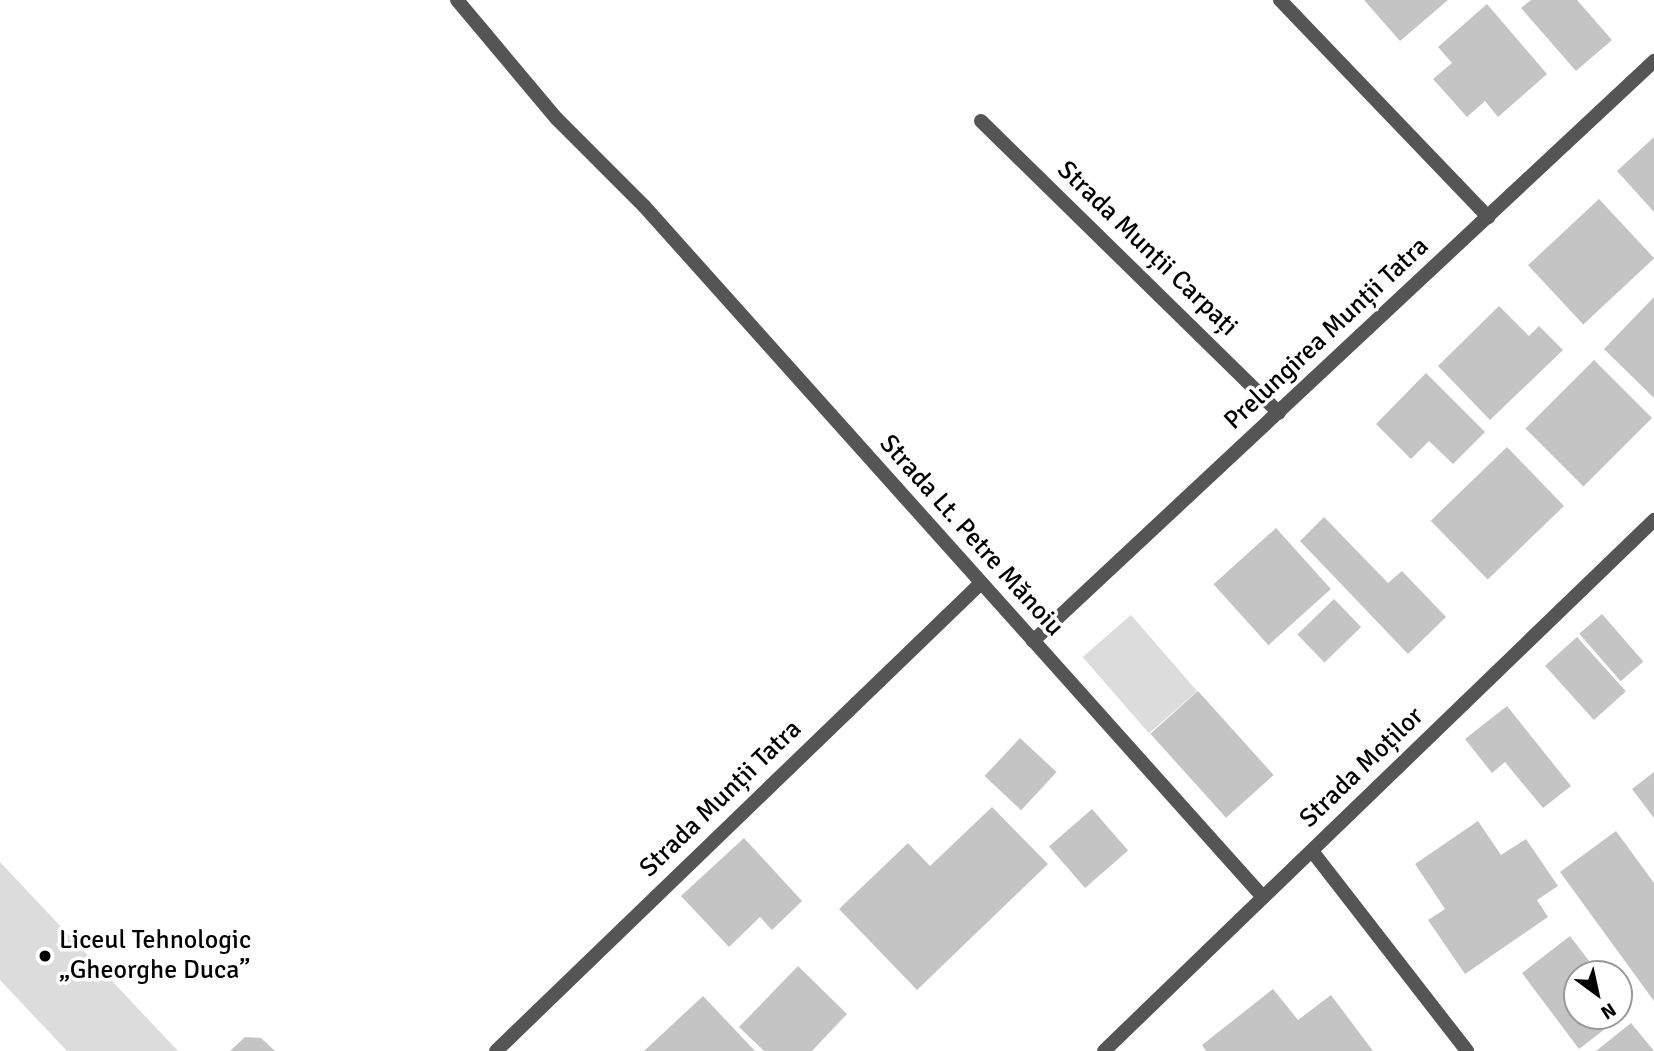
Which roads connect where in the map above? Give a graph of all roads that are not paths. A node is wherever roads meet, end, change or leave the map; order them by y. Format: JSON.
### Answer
{"nodes":[{"id":1,"x":457,"y":0,"type":"edge"},
{"id":2,"x":1280,"y":0,"type":"edge"},
{"id":3,"x":1654,"y":61,"type":"edge"},
{"id":4,"x":981,"y":121,"type":"dead end"},
{"id":5,"x":1488,"y":217,"type":"junction"},
{"id":6,"x":1279,"y":412,"type":"junction"},
{"id":7,"x":1654,"y":520,"type":"edge"},
{"id":8,"x":981,"y":583,"type":"junction"},
{"id":9,"x":1032,"y":641,"type":"junction"},
{"id":10,"x":1312,"y":851,"type":"junction"},
{"id":11,"x":1263,"y":897,"type":"junction"},
{"id":12,"x":496,"y":1051,"type":"edge"},
{"id":13,"x":1104,"y":1051,"type":"edge"},
{"id":14,"x":1467,"y":1051,"type":"edge"}],
"edges":[{"from":1,"to":8,"type":"street","name":"Strada Lt. Petre Mănoiu"},
{"from":2,"to":5,"type":"street"},
{"from":3,"to":5,"type":"street","name":"Prelungirea Munții Tatra"},
{"from":4,"to":6,"type":"street","name":"Strada Munții Carpați"},
{"from":5,"to":6,"type":"street","name":"Prelungirea Munții Tatra"},
{"from":6,"to":9,"type":"street","name":"Prelungirea Munții Tatra"},
{"from":7,"to":10,"type":"street","name":"Strada Moților"},
{"from":8,"to":9,"type":"street","name":"Strada Lt. Petre Mănoiu"},
{"from":8,"to":12,"type":"street","name":"Strada Munții Tatra"},
{"from":9,"to":11,"type":"street","name":"Strada Lt. Petre Mănoiu"},
{"from":10,"to":11,"type":"street","name":"Strada Moților"},
{"from":10,"to":14,"type":"street"},
{"from":11,"to":13,"type":"street","name":"Strada Moților"}]}
